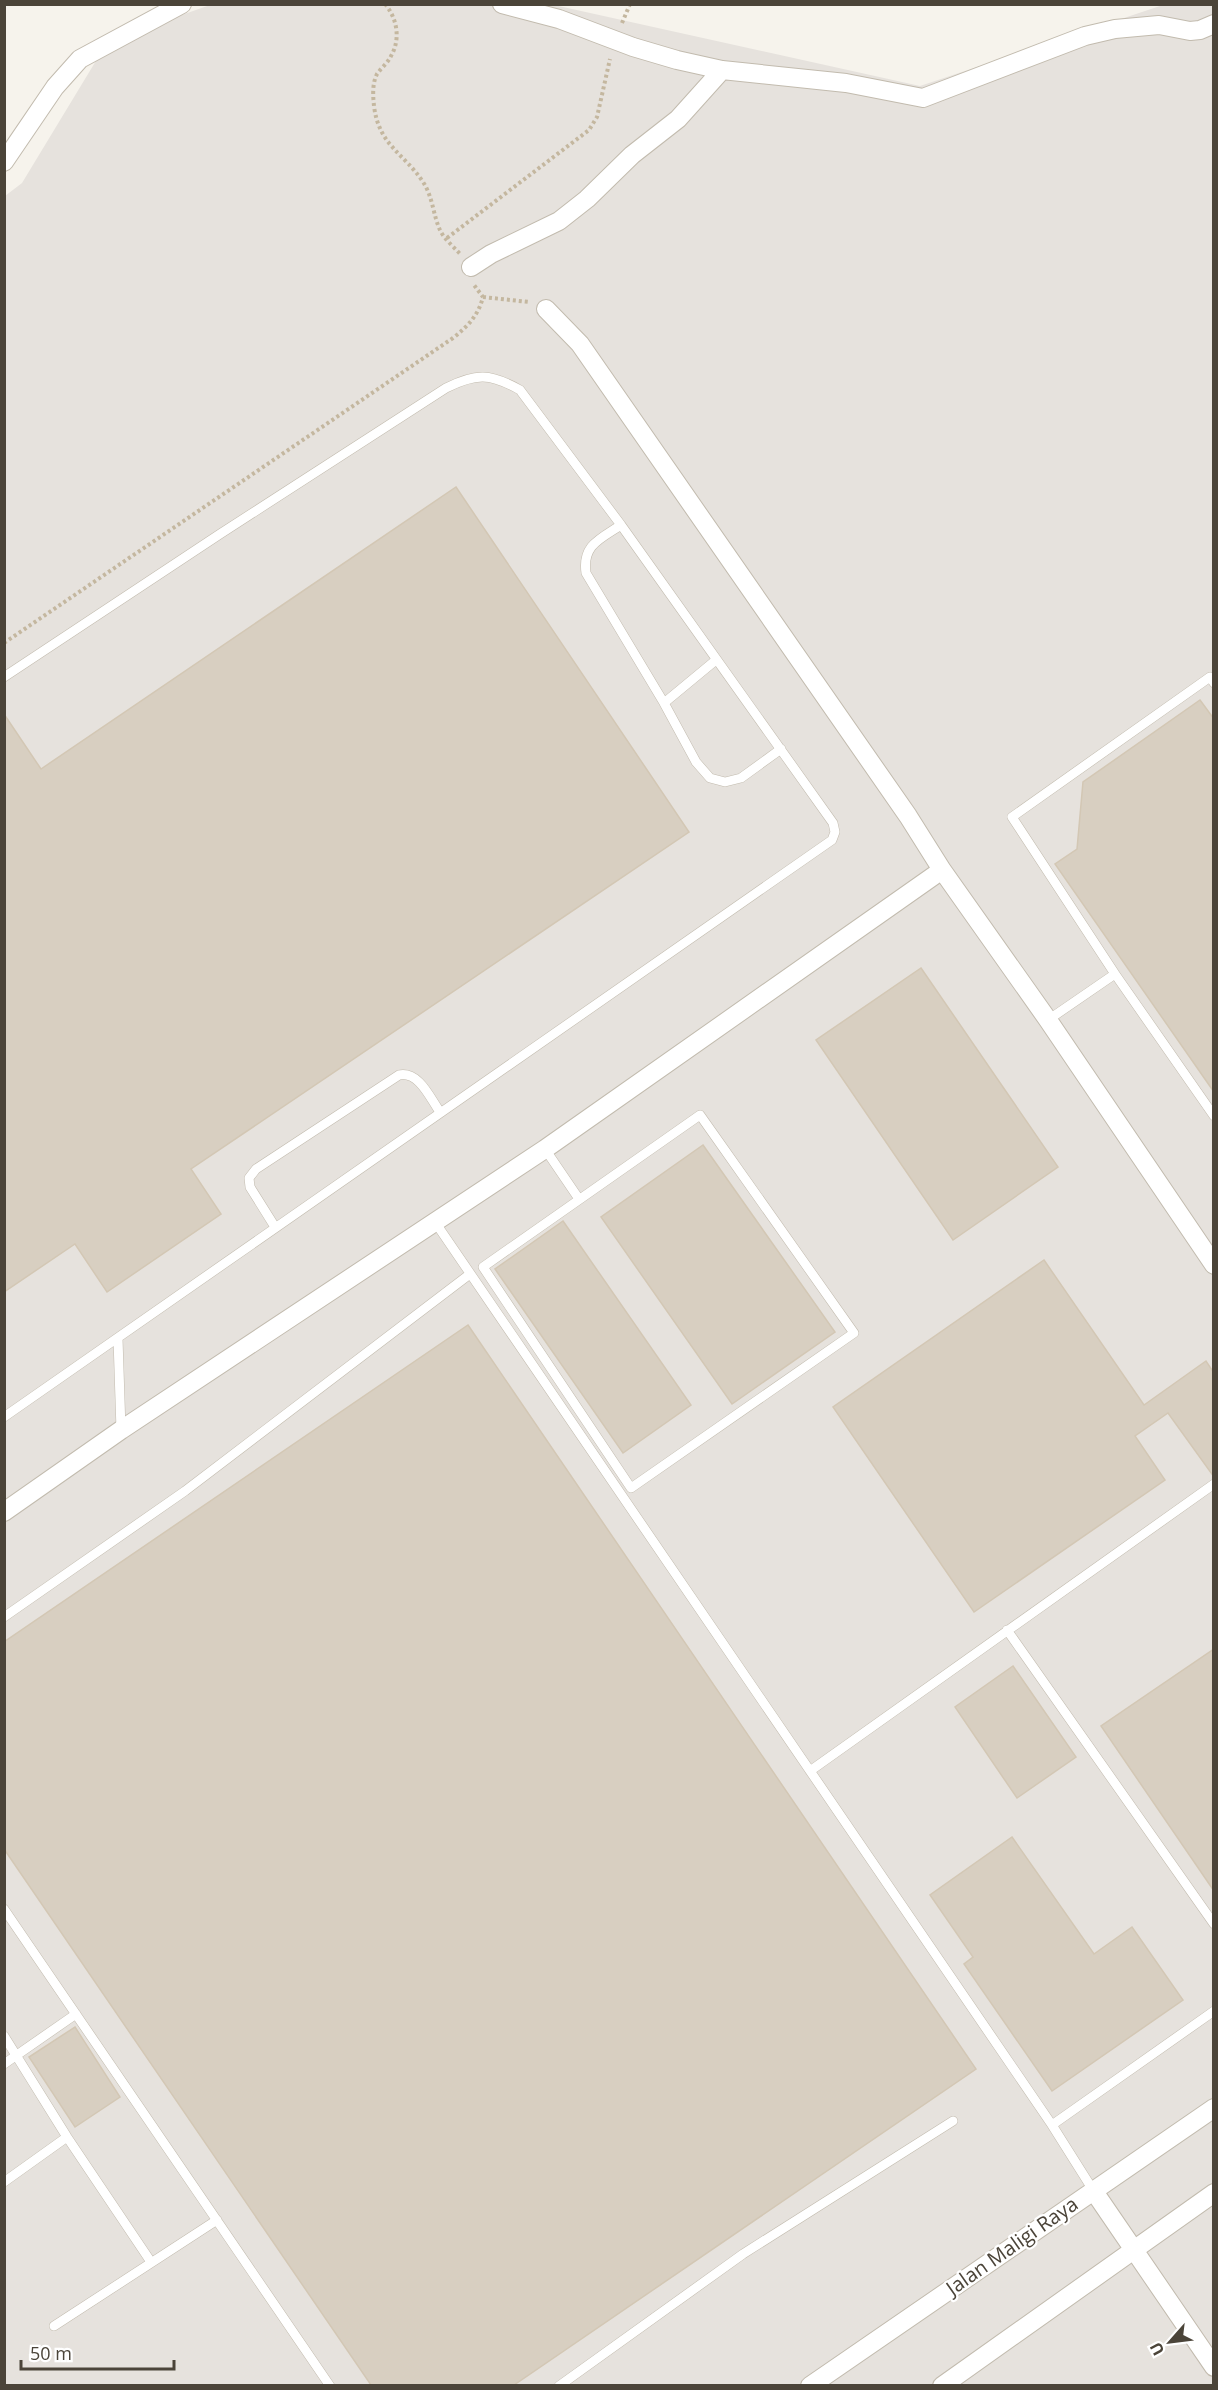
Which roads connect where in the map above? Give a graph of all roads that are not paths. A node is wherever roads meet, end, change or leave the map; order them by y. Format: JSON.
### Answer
{"nodes":[{"id":1,"x":182,"y":4,"type":"edge"},
{"id":2,"x":502,"y":4,"type":"edge"},
{"id":3,"x":1214,"y":24,"type":"edge"},
{"id":4,"x":722,"y":69,"type":"junction"},
{"id":5,"x":4,"y":162,"type":"edge"},
{"id":6,"x":471,"y":267,"type":"road end"},
{"id":7,"x":546,"y":309,"type":"road end"},
{"id":8,"x":621,"y":525,"type":"junction"},
{"id":9,"x":716,"y":660,"type":"junction"},
{"id":10,"x":4,"y":677,"type":"edge"},
{"id":11,"x":1214,"y":682,"type":"edge"},
{"id":12,"x":664,"y":703,"type":"junction"},
{"id":13,"x":781,"y":749,"type":"junction"},
{"id":14,"x":942,"y":870,"type":"junction"},
{"id":15,"x":1116,"y":974,"type":"junction"},
{"id":16,"x":1048,"y":1020,"type":"junction"},
{"id":17,"x":440,"y":1112,"type":"junction"},
{"id":18,"x":1214,"y":1116,"type":"edge"},
{"id":19,"x":545,"y":1149,"type":"junction"},
{"id":20,"x":579,"y":1199,"type":"junction"},
{"id":21,"x":435,"y":1222,"type":"junction"},
{"id":22,"x":275,"y":1227,"type":"junction"},
{"id":23,"x":1214,"y":1265,"type":"edge"},
{"id":24,"x":470,"y":1274,"type":"junction"},
{"id":25,"x":118,"y":1339,"type":"junction"},
{"id":26,"x":4,"y":1417,"type":"edge"},
{"id":27,"x":121,"y":1430,"type":"junction"},
{"id":28,"x":1214,"y":1485,"type":"edge"},
{"id":29,"x":4,"y":1512,"type":"edge"},
{"id":30,"x":4,"y":1617,"type":"edge"},
{"id":31,"x":1007,"y":1630,"type":"junction"},
{"id":32,"x":810,"y":1771,"type":"junction"},
{"id":33,"x":4,"y":1909,"type":"edge"},
{"id":34,"x":1214,"y":1924,"type":"edge"},
{"id":35,"x":1214,"y":2011,"type":"edge"},
{"id":36,"x":76,"y":2014,"type":"junction"},
{"id":37,"x":4,"y":2036,"type":"edge"},
{"id":38,"x":17,"y":2055,"type":"junction"},
{"id":39,"x":4,"y":2064,"type":"edge"},
{"id":40,"x":1214,"y":2108,"type":"edge"},
{"id":41,"x":953,"y":2121,"type":"dead end"},
{"id":42,"x":1052,"y":2125,"type":"junction"},
{"id":43,"x":67,"y":2137,"type":"junction"},
{"id":44,"x":4,"y":2182,"type":"edge"},
{"id":45,"x":1093,"y":2190,"type":"junction"},
{"id":46,"x":1214,"y":2193,"type":"edge"},
{"id":47,"x":217,"y":2220,"type":"junction"},
{"id":48,"x":1132,"y":2248,"type":"junction"},
{"id":49,"x":151,"y":2262,"type":"junction"},
{"id":50,"x":54,"y":2326,"type":"dead end"},
{"id":51,"x":1214,"y":2367,"type":"edge"},
{"id":52,"x":330,"y":2385,"type":"edge"},
{"id":53,"x":559,"y":2385,"type":"edge"},
{"id":54,"x":810,"y":2385,"type":"edge"},
{"id":55,"x":942,"y":2385,"type":"edge"}],
"edges":[{"from":1,"to":5,"type":"street"},
{"from":2,"to":4,"type":"street"},
{"from":3,"to":4,"type":"street"},
{"from":4,"to":6,"type":"street"},
{"from":7,"to":14,"type":"street"},
{"from":8,"to":9,"type":"lane"},
{"from":8,"to":10,"type":"lane"},
{"from":8,"to":12,"type":"lane"},
{"from":9,"to":12,"type":"lane"},
{"from":9,"to":13,"type":"lane"},
{"from":11,"to":15,"type":"lane"},
{"from":12,"to":13,"type":"lane"},
{"from":13,"to":17,"type":"lane"},
{"from":14,"to":16,"type":"street"},
{"from":14,"to":19,"type":"street"},
{"from":15,"to":16,"type":"lane"},
{"from":15,"to":18,"type":"lane"},
{"from":16,"to":23,"type":"street"},
{"from":17,"to":22,"type":"lane"},
{"from":17,"to":22,"type":"lane"},
{"from":19,"to":20,"type":"lane"},
{"from":19,"to":21,"type":"street"},
{"from":20,"to":20,"type":"lane"},
{"from":21,"to":24,"type":"lane"},
{"from":21,"to":27,"type":"street"},
{"from":22,"to":25,"type":"lane"},
{"from":24,"to":30,"type":"lane"},
{"from":24,"to":32,"type":"lane"},
{"from":25,"to":26,"type":"lane"},
{"from":25,"to":27,"type":"lane"},
{"from":27,"to":29,"type":"street"},
{"from":28,"to":31,"type":"lane"},
{"from":31,"to":32,"type":"lane"},
{"from":31,"to":34,"type":"lane"},
{"from":32,"to":42,"type":"lane"},
{"from":33,"to":36,"type":"lane"},
{"from":35,"to":42,"type":"lane"},
{"from":36,"to":38,"type":"lane"},
{"from":36,"to":47,"type":"lane"},
{"from":37,"to":38,"type":"lane"},
{"from":38,"to":39,"type":"lane"},
{"from":38,"to":43,"type":"lane"},
{"from":40,"to":45,"type":"street","name":"Jalan Maligi Raya"},
{"from":41,"to":53,"type":"lane"},
{"from":42,"to":45,"type":"lane"},
{"from":43,"to":44,"type":"lane"},
{"from":43,"to":49,"type":"lane"},
{"from":45,"to":48,"type":"street"},
{"from":45,"to":54,"type":"street","name":"Jalan Maligi Raya"},
{"from":46,"to":48,"type":"street"},
{"from":47,"to":49,"type":"lane"},
{"from":47,"to":52,"type":"lane"},
{"from":48,"to":51,"type":"street"},
{"from":48,"to":55,"type":"street"},
{"from":49,"to":50,"type":"lane"}]}
